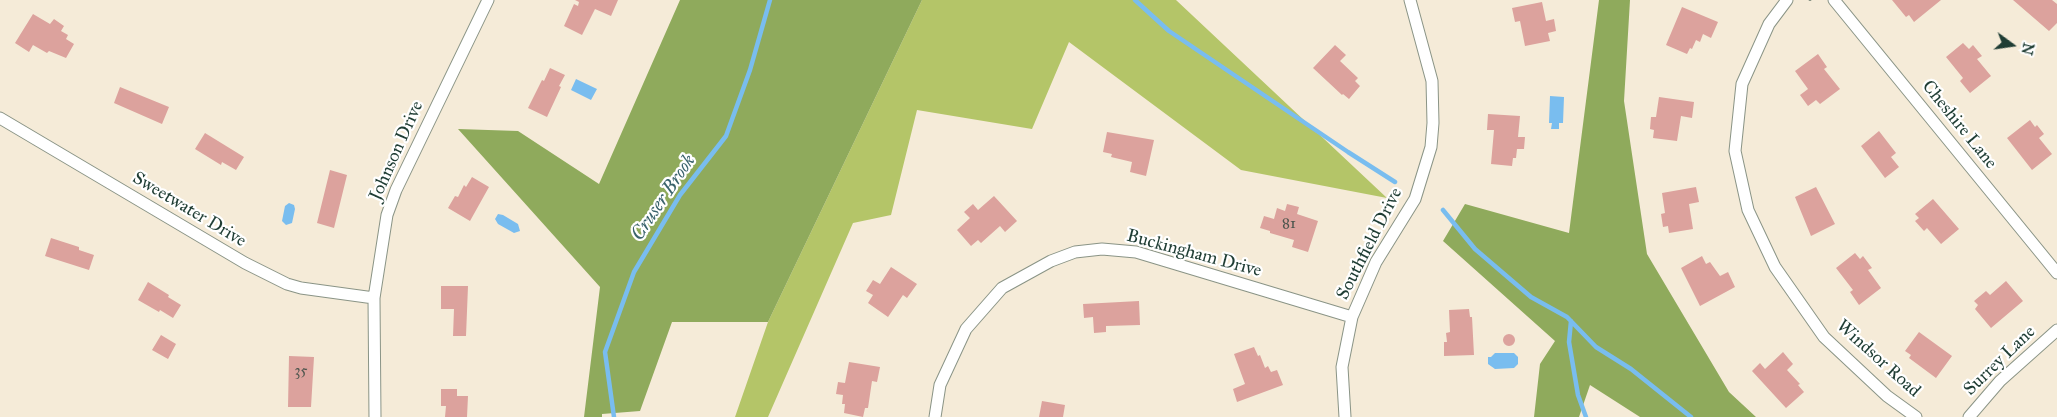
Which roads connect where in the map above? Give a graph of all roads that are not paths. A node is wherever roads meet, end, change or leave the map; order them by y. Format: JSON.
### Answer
{"nodes":[{"id":1,"x":488,"y":0,"type":"edge"},
{"id":2,"x":1410,"y":0,"type":"edge"},
{"id":3,"x":1788,"y":0,"type":"edge"},
{"id":4,"x":1834,"y":0,"type":"edge"},
{"id":5,"x":0,"y":118,"type":"edge"},
{"id":6,"x":2057,"y":273,"type":"edge"},
{"id":7,"x":374,"y":298,"type":"junction"},
{"id":8,"x":1352,"y":317,"type":"junction"},
{"id":9,"x":2057,"y":330,"type":"edge"},
{"id":10,"x":375,"y":417,"type":"edge"},
{"id":11,"x":934,"y":417,"type":"edge"},
{"id":12,"x":1345,"y":417,"type":"edge"},
{"id":13,"x":1916,"y":417,"type":"edge"},
{"id":14,"x":1969,"y":417,"type":"edge"}],
"edges":[{"from":1,"to":7,"type":"street","name":"Johnson Drive"},
{"from":2,"to":8,"type":"street","name":"Southfield Drive"},
{"from":3,"to":13,"type":"street","name":"Windsor Road"},
{"from":4,"to":6,"type":"street","name":"Cheshire Lane"},
{"from":5,"to":7,"type":"street","name":"Sweetwater Drive"},
{"from":7,"to":10,"type":"street","name":"Johnson Drive"},
{"from":8,"to":11,"type":"street","name":"Buckingham Drive"},
{"from":8,"to":12,"type":"street","name":"Southfield Drive"},
{"from":9,"to":14,"type":"street","name":"Surrey Lane"}]}
